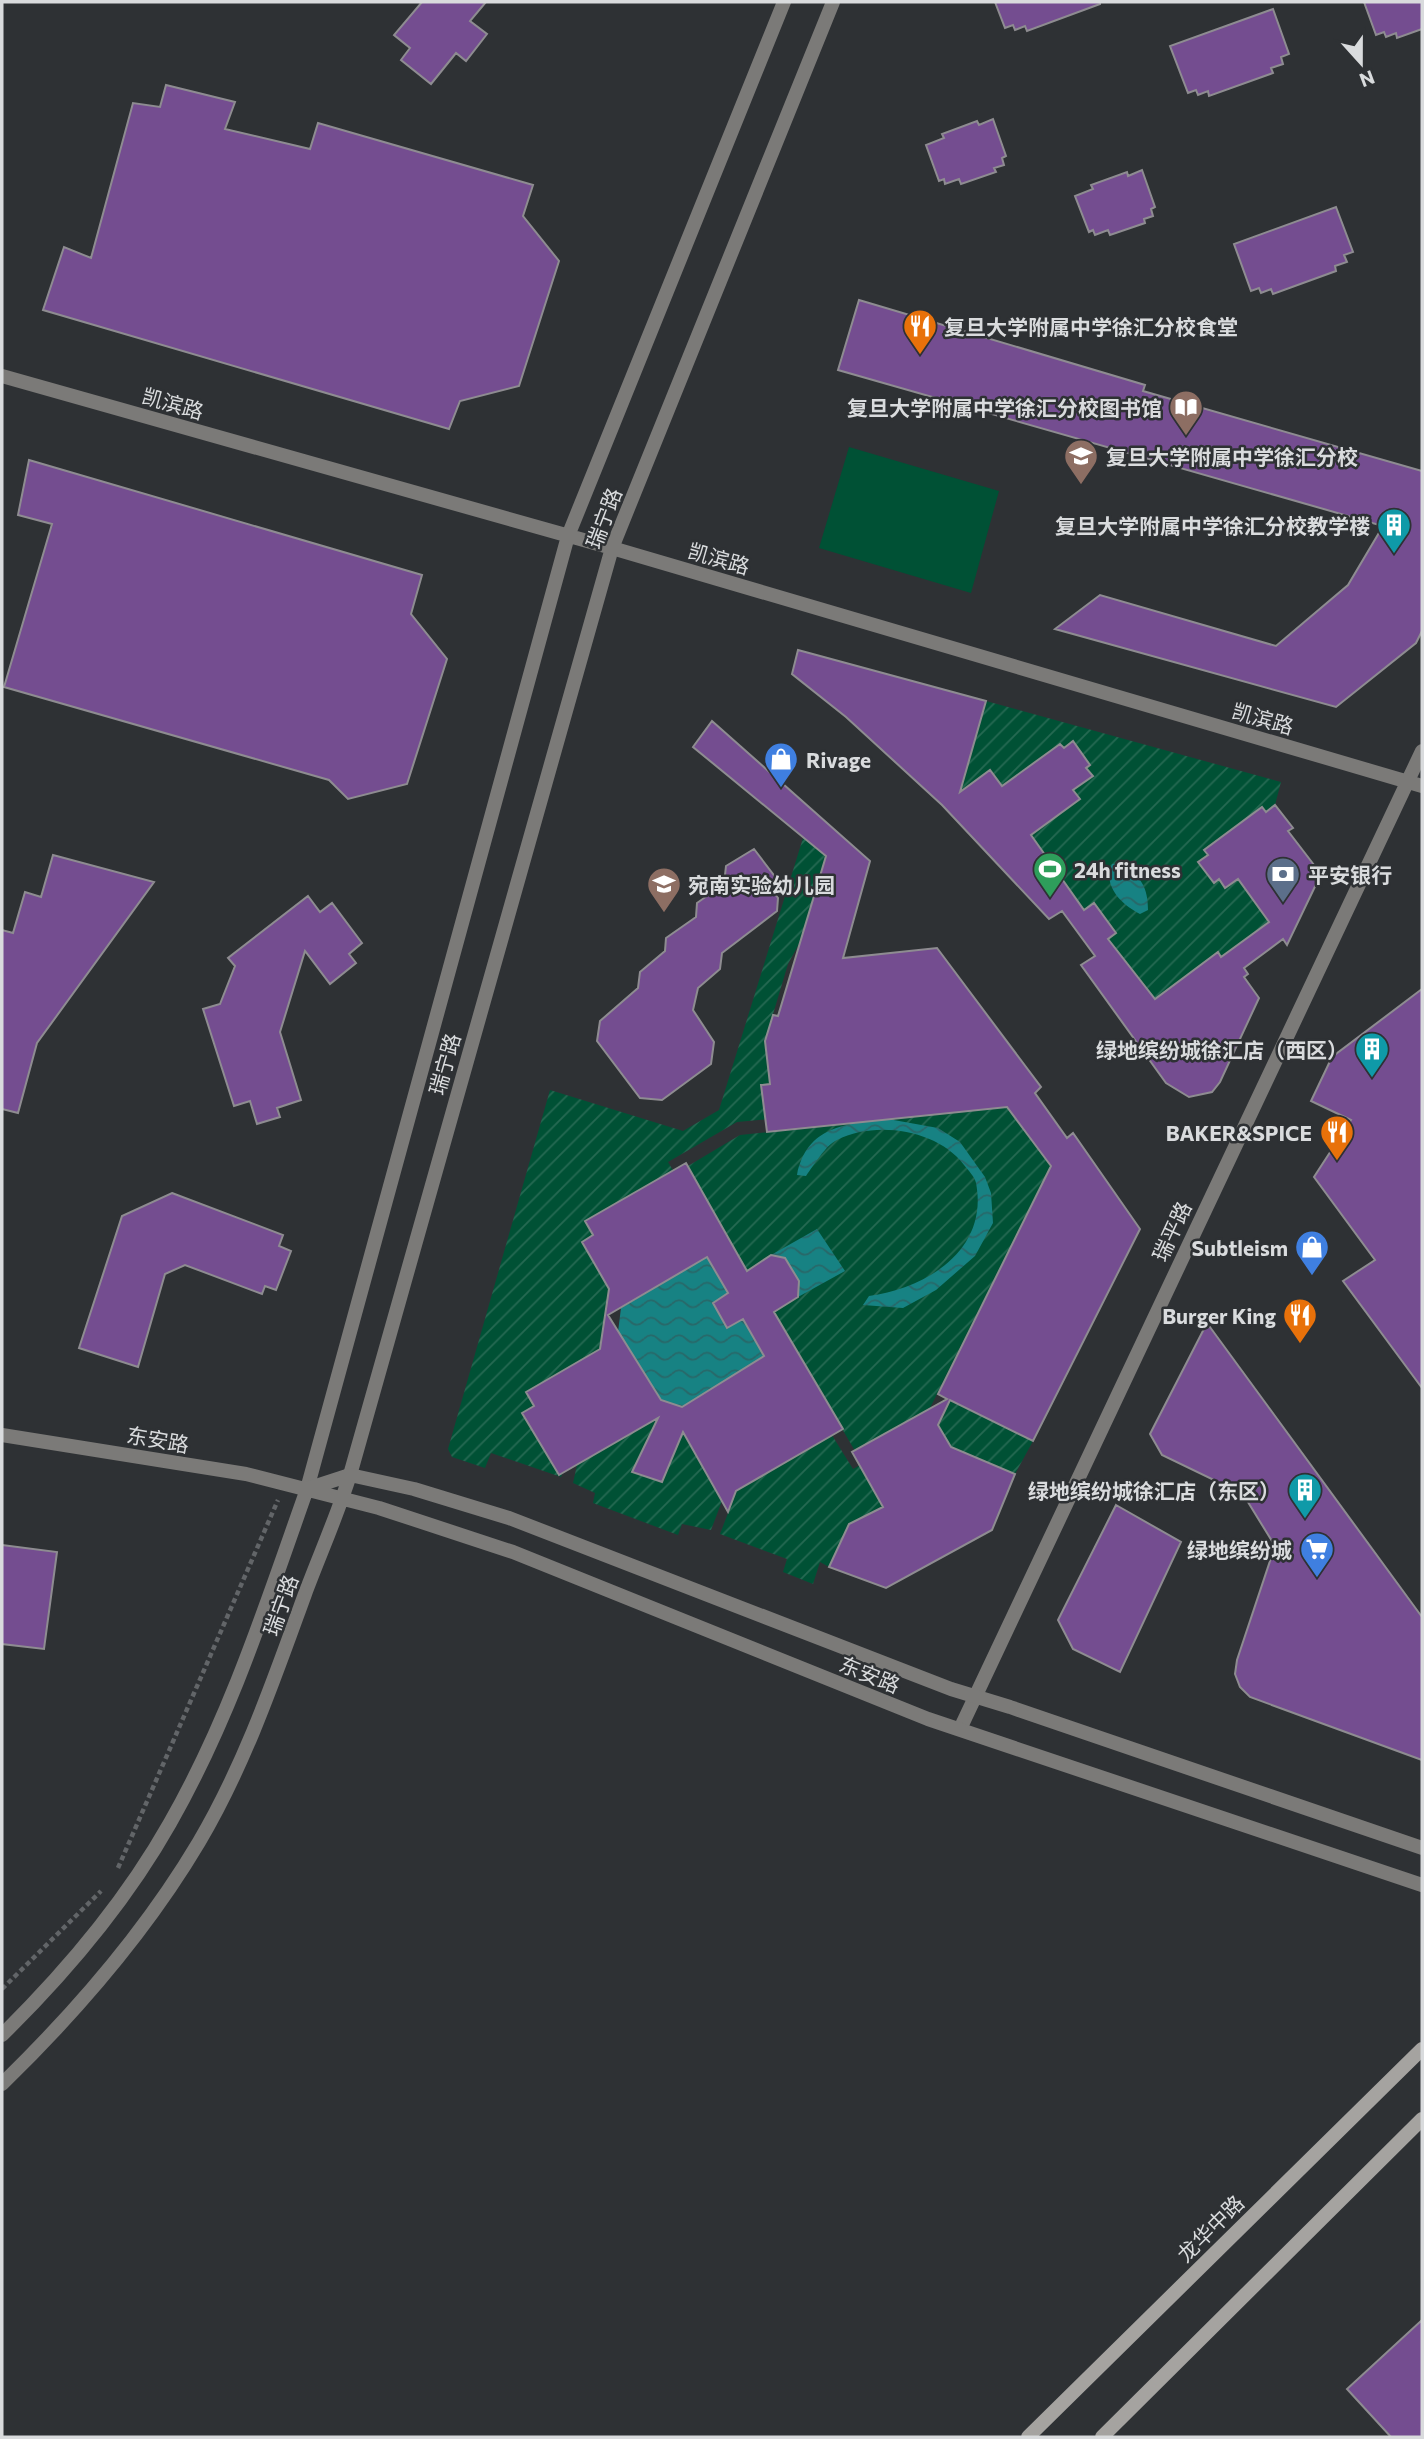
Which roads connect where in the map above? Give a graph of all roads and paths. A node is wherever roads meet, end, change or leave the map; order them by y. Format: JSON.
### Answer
{"nodes":[{"id":1,"x":784,"y":2,"type":"edge"},
{"id":2,"x":833,"y":2,"type":"edge"},
{"id":3,"x":2,"y":376,"type":"edge"},
{"id":4,"x":568,"y":536,"type":"junction"},
{"id":5,"x":612,"y":548,"type":"junction"},
{"id":6,"x":1422,"y":751,"type":"edge"},
{"id":7,"x":1407,"y":782,"type":"junction"},
{"id":8,"x":1422,"y":786,"type":"edge"},
{"id":9,"x":2,"y":1435,"type":"edge"},
{"id":10,"x":350,"y":1475,"type":"junction"},
{"id":11,"x":285,"y":1483,"type":"junction"},
{"id":12,"x":307,"y":1489,"type":"junction"},
{"id":13,"x":342,"y":1499,"type":"junction"},
{"id":14,"x":974,"y":1696,"type":"junction"},
{"id":15,"x":960,"y":1729,"type":"junction"},
{"id":16,"x":1422,"y":1848,"type":"edge"},
{"id":17,"x":113,"y":1880,"type":"dead end"},
{"id":18,"x":1422,"y":1885,"type":"edge"},
{"id":19,"x":103,"y":1890,"type":"dead end"},
{"id":20,"x":2,"y":1989,"type":"edge"},
{"id":21,"x":2,"y":2035,"type":"edge"},
{"id":22,"x":1422,"y":2049,"type":"edge"},
{"id":23,"x":2,"y":2084,"type":"edge"},
{"id":24,"x":1422,"y":2119,"type":"edge"},
{"id":25,"x":1028,"y":2437,"type":"edge"},
{"id":26,"x":1102,"y":2437,"type":"edge"}],
"edges":[{"from":1,"to":4,"type":"street","name":"瑞宁路"},
{"from":2,"to":5,"type":"street","name":"瑞宁路"},
{"from":3,"to":4,"type":"street","name":"凯滨路"},
{"from":4,"to":5,"type":"street","name":"凯滨路"},
{"from":4,"to":12,"type":"street","name":"瑞宁路"},
{"from":5,"to":7,"type":"street","name":"凯滨路"},
{"from":5,"to":10,"type":"street","name":"瑞宁路"},
{"from":6,"to":7,"type":"street","name":"瑞平路"},
{"from":7,"to":8,"type":"street","name":"凯滨路"},
{"from":7,"to":14,"type":"street","name":"瑞平路"},
{"from":9,"to":11,"type":"street","name":"东安路"},
{"from":10,"to":12,"type":"street"},
{"from":10,"to":13,"type":"street","name":"瑞宁路"},
{"from":10,"to":14,"type":"street","name":"东安路"},
{"from":11,"to":12,"type":"street","name":"东安路"},
{"from":11,"to":17,"type":"path"},
{"from":12,"to":13,"type":"street","name":"东安路"},
{"from":12,"to":21,"type":"street","name":"瑞宁路"},
{"from":13,"to":15,"type":"street","name":"东安路"},
{"from":13,"to":23,"type":"street","name":"瑞宁路"},
{"from":14,"to":15,"type":"street","name":"瑞平路"},
{"from":14,"to":16,"type":"street","name":"东安路"},
{"from":15,"to":18,"type":"street","name":"东安路"},
{"from":19,"to":20,"type":"path"},
{"from":22,"to":25,"type":"main road","name":"龙华中路"},
{"from":24,"to":26,"type":"main road"}]}
